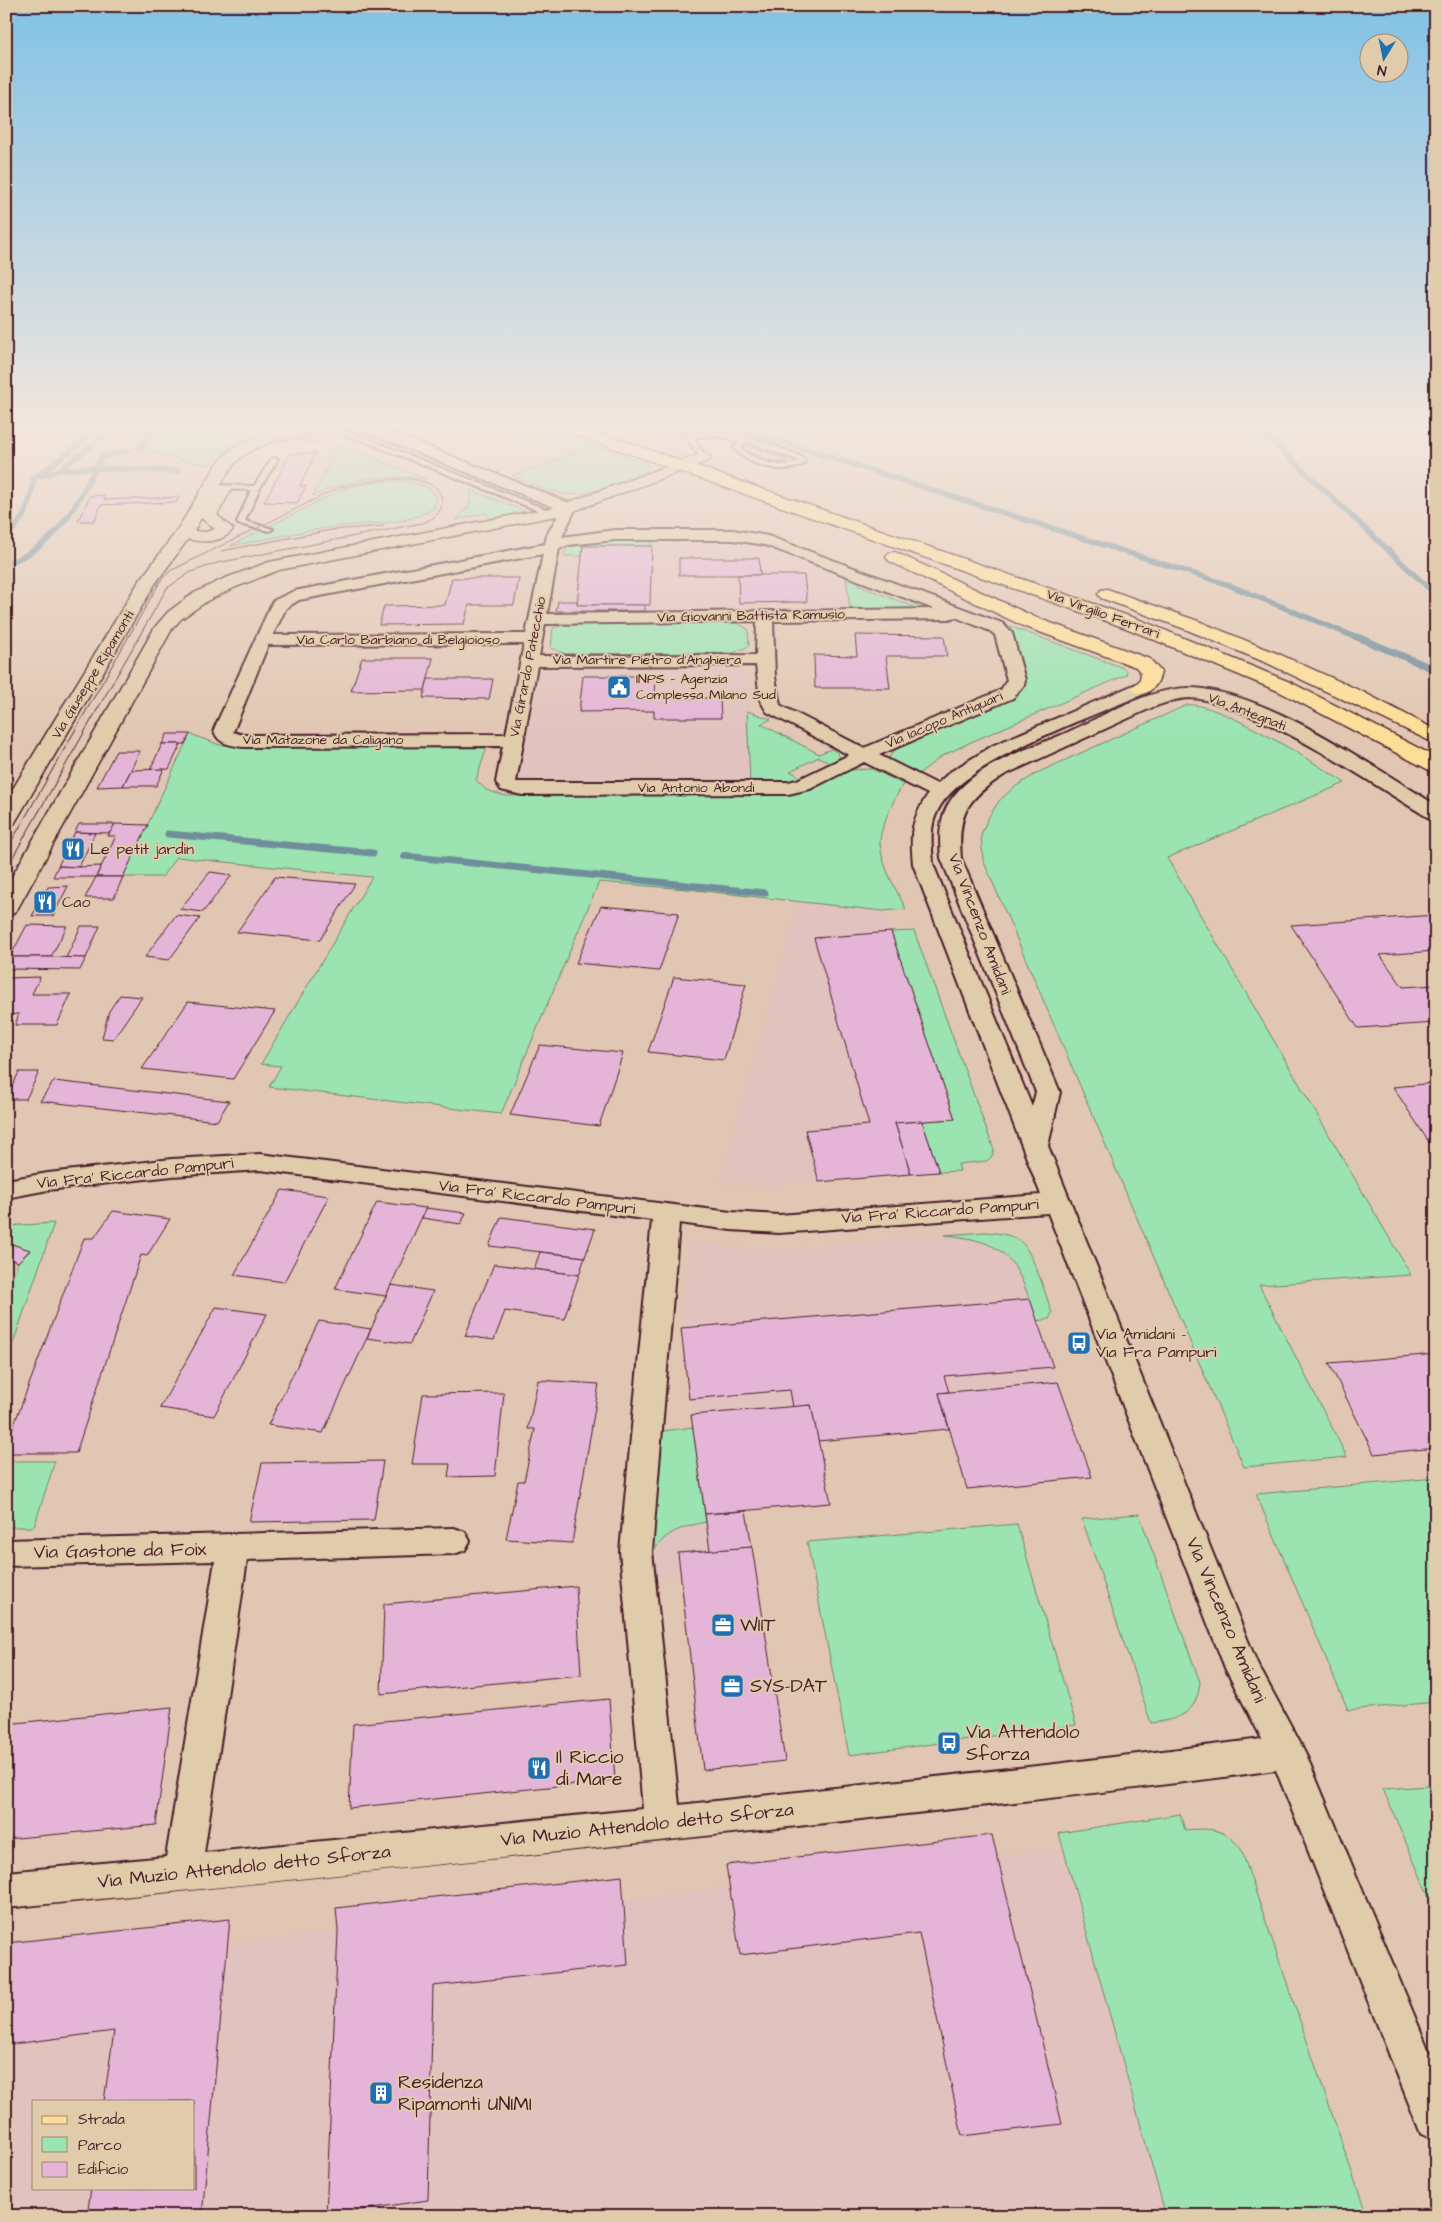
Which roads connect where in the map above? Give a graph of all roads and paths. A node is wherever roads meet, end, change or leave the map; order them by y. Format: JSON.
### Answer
{"nodes":[{"id":1,"x":188,"y":528,"type":"edge"},
{"id":2,"x":225,"y":528,"type":"edge"},
{"id":3,"x":264,"y":528,"type":"edge"},
{"id":4,"x":475,"y":528,"type":"edge"},
{"id":5,"x":550,"y":528,"type":"edge"},
{"id":6,"x":559,"y":528,"type":"edge"},
{"id":7,"x":821,"y":528,"type":"edge"},
{"id":8,"x":872,"y":528,"type":"edge"},
{"id":9,"x":269,"y":529,"type":"dead end"},
{"id":10,"x":184,"y":533,"type":"junction"},
{"id":11,"x":553,"y":541,"type":"junction"},
{"id":12,"x":1092,"y":589,"type":"dead end"},
{"id":13,"x":964,"y":613,"type":"junction"},
{"id":14,"x":765,"y":616,"type":"junction"},
{"id":15,"x":538,"y":618,"type":"junction"},
{"id":16,"x":534,"y":639,"type":"junction"},
{"id":17,"x":262,"y":640,"type":"junction"},
{"id":18,"x":765,"y":660,"type":"junction"},
{"id":19,"x":529,"y":661,"type":"junction"},
{"id":20,"x":1142,"y":688,"type":"joint"},
{"id":21,"x":1187,"y":693,"type":"joint"},
{"id":22,"x":1436,"y":738,"type":"edge"},
{"id":23,"x":514,"y":740,"type":"junction"},
{"id":24,"x":863,"y":754,"type":"junction"},
{"id":25,"x":1436,"y":766,"type":"edge"},
{"id":26,"x":522,"y":789,"type":"joint"},
{"id":27,"x":939,"y":792,"type":"junction"},
{"id":28,"x":1436,"y":814,"type":"edge"},
{"id":29,"x":6,"y":819,"type":"edge"},
{"id":30,"x":6,"y":908,"type":"edge"},
{"id":31,"x":1036,"y":1145,"type":"junction"},
{"id":32,"x":10,"y":1187,"type":"edge"},
{"id":33,"x":1057,"y":1203,"type":"junction"},
{"id":34,"x":666,"y":1214,"type":"junction"},
{"id":35,"x":454,"y":1541,"type":"dead end"},
{"id":36,"x":233,"y":1548,"type":"junction"},
{"id":37,"x":6,"y":1553,"type":"edge"},
{"id":38,"x":1286,"y":1752,"type":"junction"},
{"id":39,"x":663,"y":1824,"type":"junction"},
{"id":40,"x":182,"y":1874,"type":"junction"},
{"id":41,"x":6,"y":1890,"type":"edge"},
{"id":42,"x":1436,"y":2119,"type":"edge"}],
"edges":[{"from":1,"to":10,"type":"street","name":"Via Giuseppe Ripamonti"},
{"from":2,"to":10,"type":"street","name":"Via Giuseppe Ripamonti"},
{"from":3,"to":9,"type":"lane"},
{"from":4,"to":30,"type":"street"},
{"from":5,"to":11,"type":"street","name":"Via Girardo Patecchio"},
{"from":6,"to":11,"type":"street","name":"Via Girardo Patecchio"},
{"from":7,"to":20,"type":"main road"},
{"from":8,"to":25,"type":"main road","name":"Via Virgilio Ferrari"},
{"from":10,"to":29,"type":"street","name":"Via Giuseppe Ripamonti"},
{"from":11,"to":13,"type":"street","name":"Via Matazone da Caligano"},
{"from":11,"to":15,"type":"street","name":"Via Girardo Patecchio"},
{"from":11,"to":17,"type":"street","name":"Via Matazone da Caligano"},
{"from":12,"to":22,"type":"main road","name":"Via Virgilio Ferrari"},
{"from":13,"to":14,"type":"street","name":"Via Giovanni Battista Ramusio"},
{"from":13,"to":24,"type":"street","name":"Via Iacopo Antiquari"},
{"from":14,"to":15,"type":"street","name":"Via Giovanni Battista Ramusio"},
{"from":14,"to":18,"type":"street"},
{"from":15,"to":16,"type":"street","name":"Via Girardo Patecchio"},
{"from":16,"to":17,"type":"street","name":"Via Carlo Barbiano di Belgioioso"},
{"from":16,"to":19,"type":"street","name":"Via Girardo Patecchio"},
{"from":17,"to":23,"type":"street","name":"Via Matazone da Caligano"},
{"from":18,"to":19,"type":"street","name":"Via Martire Pietro d'Anghiera"},
{"from":18,"to":24,"type":"street"},
{"from":19,"to":23,"type":"street","name":"Via Girardo Patecchio"},
{"from":20,"to":27,"type":"street","name":"Via Vincenzo Amidani"},
{"from":21,"to":28,"type":"street","name":"Via Antegnati"},
{"from":21,"to":31,"type":"street","name":"Via Vincenzo Amidani"},
{"from":23,"to":26,"type":"street","name":"Via Girardo Patecchio"},
{"from":24,"to":26,"type":"street","name":"Via Antonio Abondi"},
{"from":24,"to":27,"type":"street"},
{"from":27,"to":31,"type":"street","name":"Via Vincenzo Amidani"},
{"from":31,"to":33,"type":"street","name":"Via Vincenzo Amidani"},
{"from":32,"to":34,"type":"street","name":"Via Fra' Riccardo Pampuri"},
{"from":33,"to":34,"type":"street","name":"Via Fra' Riccardo Pampuri"},
{"from":33,"to":38,"type":"street","name":"Via Vincenzo Amidani"},
{"from":34,"to":39,"type":"street"},
{"from":35,"to":36,"type":"street","name":"Via Gastone da Foix"},
{"from":36,"to":37,"type":"street","name":"Via Gastone da Foix"},
{"from":36,"to":40,"type":"street"},
{"from":38,"to":39,"type":"street","name":"Via Muzio Attendolo detto Sforza"},
{"from":38,"to":42,"type":"street","name":"Via Vincenzo Amidani"},
{"from":39,"to":40,"type":"street","name":"Via Muzio Attendolo detto Sforza"},
{"from":40,"to":41,"type":"street","name":"Via Muzio Attendolo detto Sforza"}]}
